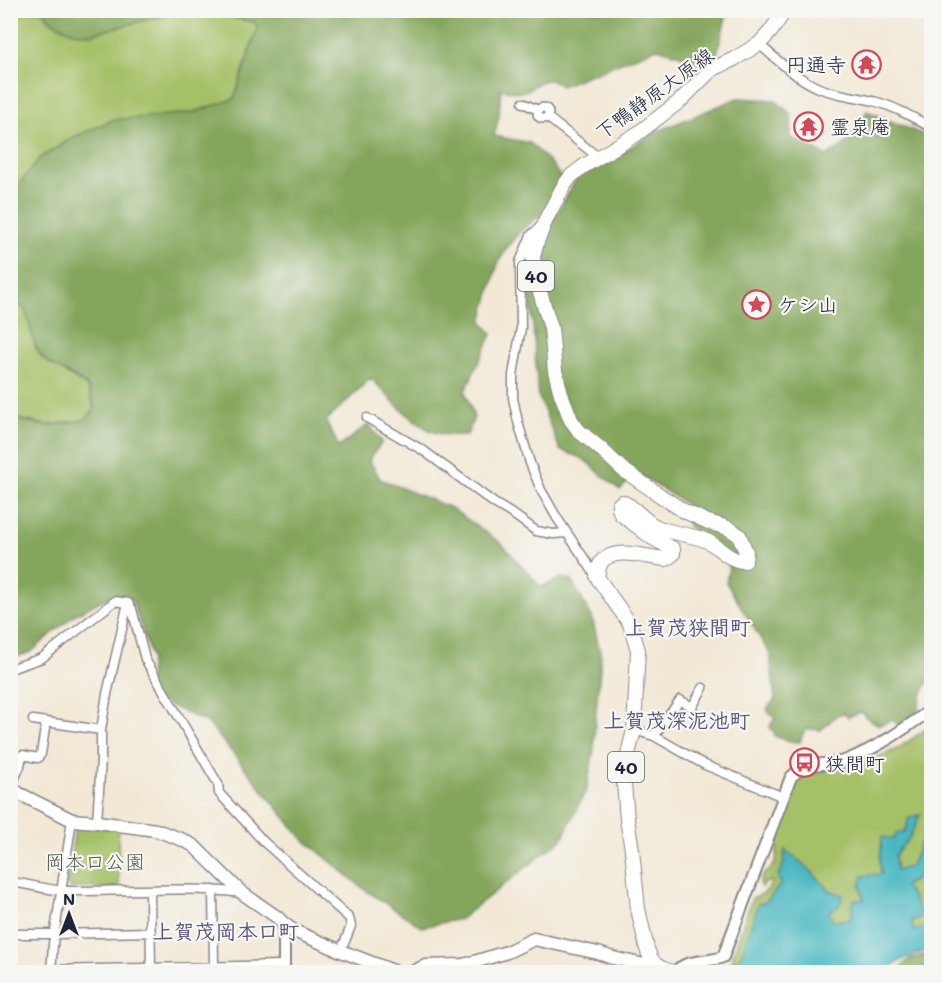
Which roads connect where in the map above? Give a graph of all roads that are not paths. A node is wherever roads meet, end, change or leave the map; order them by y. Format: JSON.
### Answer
{"nodes":[{"id":1,"x":784,"y":10,"type":"edge"},
{"id":2,"x":759,"y":44,"type":"junction"},
{"id":3,"x":523,"y":103,"type":"dead end"},
{"id":4,"x":932,"y":128,"type":"edge"},
{"id":5,"x":598,"y":158,"type":"junction"},
{"id":6,"x":544,"y":222,"type":"junction"},
{"id":7,"x":367,"y":418,"type":"dead end"},
{"id":8,"x":567,"y":533,"type":"junction"},
{"id":9,"x":597,"y":577,"type":"junction"},
{"id":10,"x":128,"y":603,"type":"junction"},
{"id":11,"x":10,"y":669,"type":"edge"},
{"id":12,"x":703,"y":688,"type":"dead end"},
{"id":13,"x":932,"y":709,"type":"edge"},
{"id":14,"x":33,"y":720,"type":"dead end"},
{"id":15,"x":46,"y":722,"type":"junction"},
{"id":16,"x":101,"y":730,"type":"junction"},
{"id":17,"x":634,"y":730,"type":"junction"},
{"id":18,"x":654,"y":736,"type":"junction"},
{"id":19,"x":11,"y":787,"type":"edge"},
{"id":20,"x":783,"y":797,"type":"junction"},
{"id":21,"x":72,"y":820,"type":"junction"},
{"id":22,"x":97,"y":822,"type":"junction"},
{"id":23,"x":10,"y":882,"type":"edge"},
{"id":24,"x":150,"y":890,"type":"junction"},
{"id":25,"x":213,"y":890,"type":"junction"},
{"id":26,"x":62,"y":891,"type":"junction"},
{"id":27,"x":242,"y":893,"type":"junction"},
{"id":28,"x":284,"y":924,"type":"junction"},
{"id":29,"x":151,"y":932,"type":"junction"},
{"id":30,"x":10,"y":934,"type":"edge"},
{"id":31,"x":54,"y":934,"type":"junction"},
{"id":32,"x":341,"y":951,"type":"junction"},
{"id":33,"x":657,"y":965,"type":"junction"},
{"id":34,"x":214,"y":966,"type":"junction"},
{"id":35,"x":284,"y":969,"type":"edge"},
{"id":36,"x":151,"y":970,"type":"edge"},
{"id":37,"x":51,"y":971,"type":"edge"},
{"id":38,"x":675,"y":971,"type":"edge"},
{"id":39,"x":396,"y":972,"type":"edge"},
{"id":40,"x":413,"y":972,"type":"edge"},
{"id":41,"x":689,"y":972,"type":"edge"}],
"edges":[{"from":1,"to":2,"type":"main road","name":"下鴨静原大原線","number":"40"},
{"from":2,"to":4,"type":"street"},
{"from":2,"to":5,"type":"main road","name":"下鴨静原大原線","number":"40"},
{"from":3,"to":5,"type":"street"},
{"from":5,"to":6,"type":"main road","name":"下鴨静原大原線","number":"40"},
{"from":6,"to":8,"type":"street"},
{"from":6,"to":9,"type":"main road","name":"下鴨静原大原線","number":"40"},
{"from":7,"to":8,"type":"street"},
{"from":8,"to":9,"type":"street"},
{"from":9,"to":17,"type":"main road","number":"40"},
{"from":10,"to":11,"type":"street"},
{"from":10,"to":16,"type":"street"},
{"from":10,"to":32,"type":"street"},
{"from":12,"to":18,"type":"street"},
{"from":13,"to":20,"type":"street"},
{"from":14,"to":15,"type":"street"},
{"from":15,"to":16,"type":"street"},
{"from":15,"to":19,"type":"street"},
{"from":16,"to":22,"type":"street"},
{"from":17,"to":18,"type":"street"},
{"from":17,"to":33,"type":"main road","number":"40"},
{"from":18,"to":20,"type":"street"},
{"from":19,"to":21,"type":"main road"},
{"from":20,"to":38,"type":"street"},
{"from":21,"to":22,"type":"main road"},
{"from":21,"to":26,"type":"street"},
{"from":22,"to":27,"type":"main road"},
{"from":23,"to":26,"type":"street"},
{"from":24,"to":25,"type":"street"},
{"from":24,"to":26,"type":"street"},
{"from":24,"to":29,"type":"street"},
{"from":25,"to":27,"type":"street"},
{"from":25,"to":34,"type":"street"},
{"from":26,"to":31,"type":"street"},
{"from":27,"to":28,"type":"main road"},
{"from":28,"to":32,"type":"main road"},
{"from":28,"to":35,"type":"street"},
{"from":29,"to":31,"type":"street"},
{"from":29,"to":36,"type":"street"},
{"from":30,"to":31,"type":"street"},
{"from":31,"to":37,"type":"street"},
{"from":32,"to":39,"type":"main road"},
{"from":33,"to":38,"type":"main road"},
{"from":33,"to":40,"type":"main road"},
{"from":34,"to":35,"type":"street"},
{"from":34,"to":36,"type":"street"},
{"from":36,"to":37,"type":"street"},
{"from":38,"to":41,"type":"street"}]}
